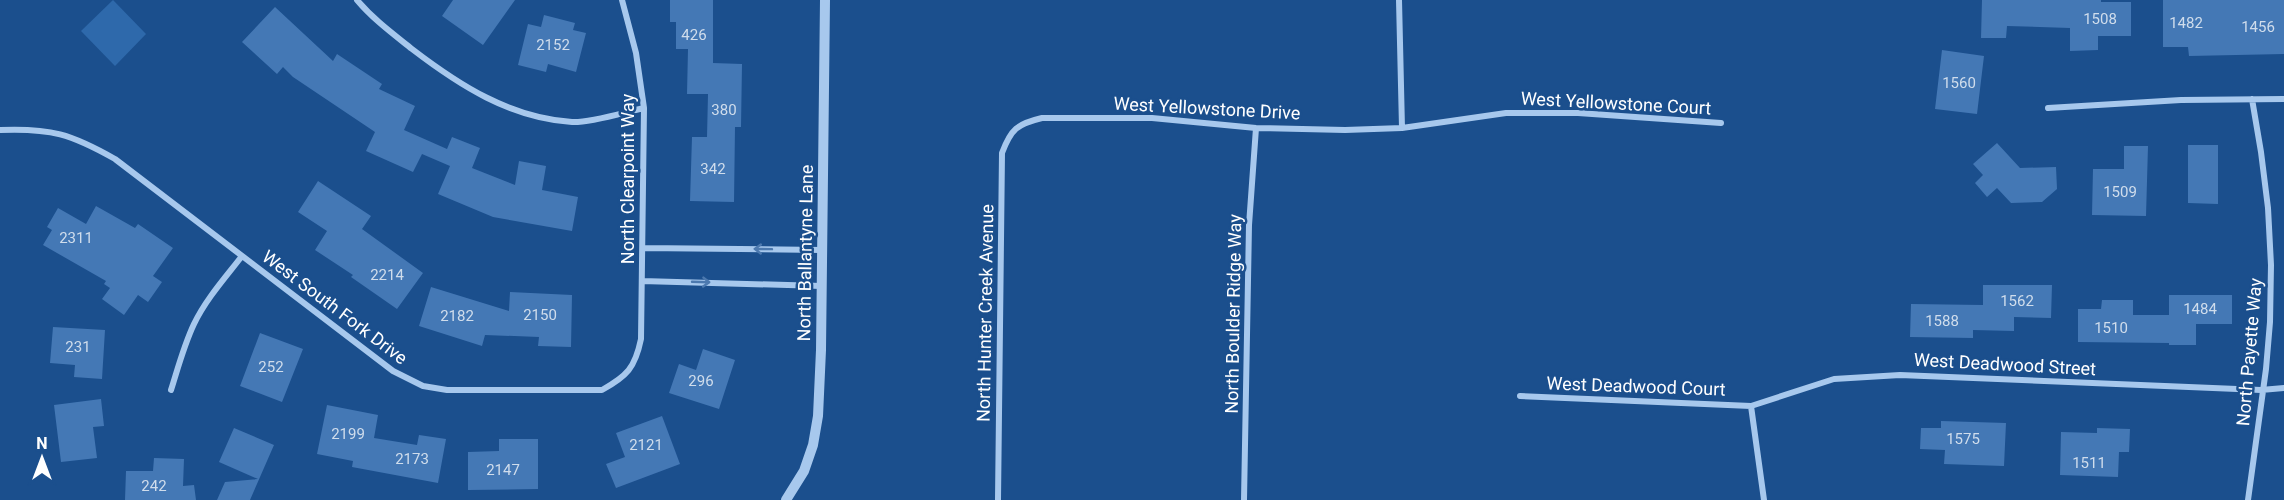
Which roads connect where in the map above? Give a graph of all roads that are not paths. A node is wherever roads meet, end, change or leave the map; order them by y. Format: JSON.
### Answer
{"nodes":[{"id":1,"x":357,"y":0,"type":"edge"},
{"id":2,"x":622,"y":0,"type":"edge"},
{"id":3,"x":825,"y":0,"type":"edge"},
{"id":4,"x":1399,"y":0,"type":"edge"},
{"id":5,"x":2252,"y":99,"type":"junction"},
{"id":6,"x":2284,"y":99,"type":"edge"},
{"id":7,"x":644,"y":108,"type":"junction"},
{"id":8,"x":2048,"y":108,"type":"dead end"},
{"id":9,"x":1721,"y":123,"type":"dead end"},
{"id":10,"x":1257,"y":128,"type":"junction"},
{"id":11,"x":1402,"y":128,"type":"junction"},
{"id":12,"x":1014,"y":129,"type":"joint"},
{"id":13,"x":0,"y":130,"type":"edge"},
{"id":14,"x":643,"y":248,"type":"junction"},
{"id":15,"x":822,"y":250,"type":"junction"},
{"id":16,"x":242,"y":256,"type":"junction"},
{"id":17,"x":642,"y":280,"type":"junction"},
{"id":18,"x":822,"y":286,"type":"junction"},
{"id":19,"x":637,"y":359,"type":"joint"},
{"id":20,"x":2284,"y":388,"type":"edge"},
{"id":21,"x":171,"y":390,"type":"dead end"},
{"id":22,"x":2261,"y":390,"type":"junction"},
{"id":23,"x":1520,"y":396,"type":"dead end"},
{"id":24,"x":1751,"y":406,"type":"junction"},
{"id":25,"x":786,"y":500,"type":"edge"},
{"id":26,"x":998,"y":500,"type":"edge"},
{"id":27,"x":1244,"y":500,"type":"edge"},
{"id":28,"x":1764,"y":500,"type":"edge"},
{"id":29,"x":2247,"y":500,"type":"edge"}],
"edges":[{"from":1,"to":7,"type":"street"},
{"from":2,"to":7,"type":"street","name":"North Clearpoint Way"},
{"from":3,"to":15,"type":"street","name":"North Ballantyne Lane"},
{"from":4,"to":11,"type":"street"},
{"from":5,"to":6,"type":"street"},
{"from":5,"to":8,"type":"street"},
{"from":5,"to":22,"type":"street","name":"North Payette Way"},
{"from":7,"to":14,"type":"street","name":"North Clearpoint Way"},
{"from":9,"to":11,"type":"street","name":"West Yellowstone Court"},
{"from":10,"to":11,"type":"street","name":"West Yellowstone Drive"},
{"from":10,"to":12,"type":"street","name":"West Yellowstone Drive"},
{"from":10,"to":27,"type":"street","name":"North Boulder Ridge Way"},
{"from":12,"to":26,"type":"street","name":"North Hunter Creek Avenue"},
{"from":13,"to":16,"type":"street","name":"West South Fork Drive"},
{"from":15,"to":14,"type":"street","one_way":true},
{"from":14,"to":17,"type":"street","name":"North Clearpoint Way"},
{"from":15,"to":18,"type":"street","name":"North Ballantyne Lane"},
{"from":16,"to":19,"type":"street","name":"West South Fork Drive"},
{"from":16,"to":21,"type":"street"},
{"from":17,"to":18,"type":"street","one_way":true},
{"from":17,"to":19,"type":"street","name":"North Clearpoint Way"},
{"from":18,"to":25,"type":"street","name":"North Ballantyne Lane"},
{"from":20,"to":22,"type":"street"},
{"from":22,"to":24,"type":"street","name":"West Deadwood Street"},
{"from":22,"to":29,"type":"street","name":"North Payette Way"},
{"from":23,"to":24,"type":"street","name":"West Deadwood Court"},
{"from":24,"to":28,"type":"street"}]}
